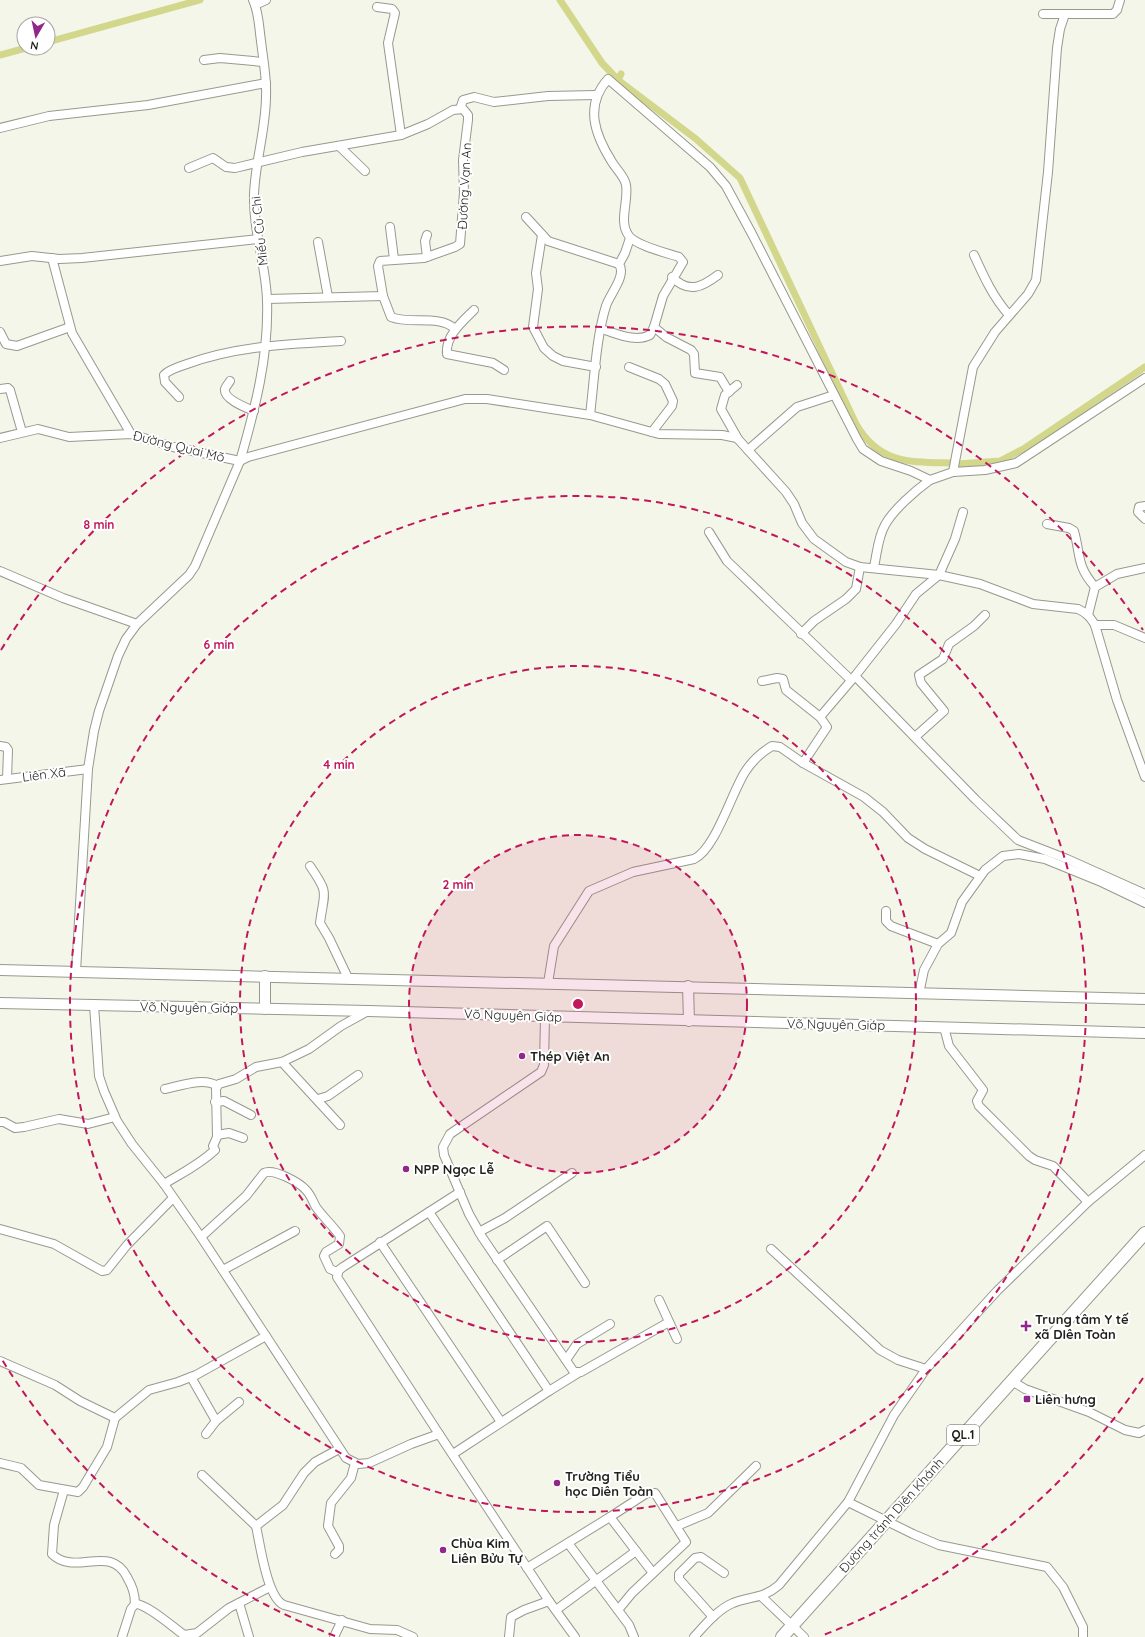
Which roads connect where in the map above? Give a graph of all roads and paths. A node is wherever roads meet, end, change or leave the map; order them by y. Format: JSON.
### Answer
{"nodes":[{"id":1,"x":266,"y":0,"type":"edge"},
{"id":2,"x":1120,"y":0,"type":"edge"},
{"id":3,"x":254,"y":2,"type":"edge"},
{"id":4,"x":377,"y":7,"type":"dead end"},
{"id":5,"x":1043,"y":14,"type":"dead end"},
{"id":6,"x":1065,"y":14,"type":"junction"},
{"id":7,"x":204,"y":60,"type":"dead end"},
{"id":8,"x":263,"y":62,"type":"junction"},
{"id":9,"x":266,"y":83,"type":"junction"},
{"id":10,"x":596,"y":95,"type":"junction"},
{"id":11,"x":460,"y":109,"type":"junction"},
{"id":12,"x":0,"y":128,"type":"edge"},
{"id":13,"x":401,"y":135,"type":"junction"},
{"id":14,"x":339,"y":146,"type":"junction"},
{"id":15,"x":257,"y":163,"type":"junction"},
{"id":16,"x":189,"y":168,"type":"dead end"},
{"id":17,"x":365,"y":171,"type":"dead end"},
{"id":18,"x":526,"y":217,"type":"dead end"},
{"id":19,"x":390,"y":227,"type":"dead end"},
{"id":20,"x":427,"y":235,"type":"dead end"},
{"id":21,"x":542,"y":235,"type":"junction"},
{"id":22,"x":630,"y":238,"type":"junction"},
{"id":23,"x":258,"y":239,"type":"junction"},
{"id":24,"x":318,"y":242,"type":"dead end"},
{"id":25,"x":974,"y":255,"type":"dead end"},
{"id":26,"x":427,"y":257,"type":"junction"},
{"id":27,"x":52,"y":258,"type":"junction"},
{"id":28,"x":394,"y":259,"type":"junction"},
{"id":29,"x":0,"y":261,"type":"edge"},
{"id":30,"x":619,"y":264,"type":"junction"},
{"id":31,"x":718,"y":275,"type":"dead end"},
{"id":32,"x":672,"y":277,"type":"junction"},
{"id":33,"x":383,"y":296,"type":"junction"},
{"id":34,"x":328,"y":297,"type":"junction"},
{"id":35,"x":267,"y":299,"type":"junction"},
{"id":36,"x":474,"y":310,"type":"dead end"},
{"id":37,"x":1009,"y":315,"type":"junction"},
{"id":38,"x":70,"y":327,"type":"junction"},
{"id":39,"x":654,"y":327,"type":"junction"},
{"id":40,"x":455,"y":329,"type":"junction"},
{"id":41,"x":601,"y":330,"type":"junction"},
{"id":42,"x":0,"y":332,"type":"edge"},
{"id":43,"x":341,"y":341,"type":"dead end"},
{"id":44,"x":266,"y":347,"type":"junction"},
{"id":45,"x":596,"y":367,"type":"junction"},
{"id":46,"x":629,"y":367,"type":"dead end"},
{"id":47,"x":504,"y":370,"type":"dead end"},
{"id":48,"x":1145,"y":378,"type":"edge"},
{"id":49,"x":230,"y":381,"type":"dead end"},
{"id":50,"x":737,"y":385,"type":"dead end"},
{"id":51,"x":0,"y":389,"type":"edge"},
{"id":52,"x":729,"y":392,"type":"junction"},
{"id":53,"x":834,"y":395,"type":"junction"},
{"id":54,"x":179,"y":397,"type":"dead end"},
{"id":55,"x":254,"y":411,"type":"junction"},
{"id":56,"x":590,"y":415,"type":"junction"},
{"id":57,"x":22,"y":432,"type":"junction"},
{"id":58,"x":652,"y":432,"type":"junction"},
{"id":59,"x":131,"y":434,"type":"junction"},
{"id":60,"x":0,"y":438,"type":"edge"},
{"id":61,"x":738,"y":439,"type":"junction"},
{"id":62,"x":748,"y":450,"type":"junction"},
{"id":63,"x":240,"y":461,"type":"junction"},
{"id":64,"x":953,"y":472,"type":"junction"},
{"id":65,"x":930,"y":480,"type":"junction"},
{"id":66,"x":1145,"y":506,"type":"edge"},
{"id":67,"x":963,"y":512,"type":"dead end"},
{"id":68,"x":1145,"y":520,"type":"edge"},
{"id":69,"x":1047,"y":524,"type":"dead end"},
{"id":70,"x":709,"y":532,"type":"dead end"},
{"id":71,"x":860,"y":567,"type":"junction"},
{"id":72,"x":874,"y":567,"type":"junction"},
{"id":73,"x":1145,"y":568,"type":"edge"},
{"id":74,"x":0,"y":571,"type":"edge"},
{"id":75,"x":939,"y":575,"type":"junction"},
{"id":76,"x":1095,"y":587,"type":"junction"},
{"id":77,"x":985,"y":615,"type":"dead end"},
{"id":78,"x":1088,"y":615,"type":"junction"},
{"id":79,"x":137,"y":624,"type":"junction"},
{"id":80,"x":1095,"y":625,"type":"junction"},
{"id":81,"x":802,"y":634,"type":"junction"},
{"id":82,"x":1145,"y":638,"type":"edge"},
{"id":83,"x":853,"y":678,"type":"junction"},
{"id":84,"x":762,"y":681,"type":"dead end"},
{"id":85,"x":820,"y":717,"type":"junction"},
{"id":86,"x":915,"y":737,"type":"junction"},
{"id":87,"x":0,"y":746,"type":"edge"},
{"id":88,"x":1142,"y":759,"type":"edge"},
{"id":89,"x":803,"y":763,"type":"junction"},
{"id":90,"x":88,"y":769,"type":"junction"},
{"id":91,"x":1145,"y":777,"type":"edge"},
{"id":92,"x":4,"y":779,"type":"edge"},
{"id":93,"x":310,"y":866,"type":"dead end"},
{"id":94,"x":980,"y":876,"type":"junction"},
{"id":95,"x":1145,"y":894,"type":"edge"},
{"id":96,"x":1145,"y":903,"type":"edge"},
{"id":97,"x":886,"y":911,"type":"dead end"},
{"id":98,"x":938,"y":944,"type":"junction"},
{"id":99,"x":0,"y":970,"type":"edge"},
{"id":100,"x":76,"y":971,"type":"junction"},
{"id":101,"x":265,"y":976,"type":"junction"},
{"id":102,"x":348,"y":978,"type":"junction"},
{"id":103,"x":548,"y":983,"type":"junction"},
{"id":104,"x":688,"y":986,"type":"junction"},
{"id":105,"x":919,"y":994,"type":"junction"},
{"id":106,"x":1145,"y":999,"type":"edge"},
{"id":107,"x":0,"y":1003,"type":"edge"},
{"id":108,"x":94,"y":1005,"type":"junction"},
{"id":109,"x":265,"y":1009,"type":"junction"},
{"id":110,"x":368,"y":1011,"type":"junction"},
{"id":111,"x":545,"y":1016,"type":"junction"},
{"id":112,"x":689,"y":1021,"type":"junction"},
{"id":113,"x":944,"y":1027,"type":"junction"},
{"id":114,"x":1145,"y":1033,"type":"edge"},
{"id":115,"x":282,"y":1062,"type":"junction"},
{"id":116,"x":358,"y":1075,"type":"dead end"},
{"id":117,"x":217,"y":1086,"type":"junction"},
{"id":118,"x":165,"y":1088,"type":"dead end"},
{"id":119,"x":318,"y":1099,"type":"junction"},
{"id":120,"x":215,"y":1102,"type":"junction"},
{"id":121,"x":251,"y":1115,"type":"dead end"},
{"id":122,"x":115,"y":1116,"type":"junction"},
{"id":123,"x":0,"y":1122,"type":"edge"},
{"id":124,"x":340,"y":1125,"type":"dead end"},
{"id":125,"x":217,"y":1135,"type":"junction"},
{"id":126,"x":243,"y":1138,"type":"dead end"},
{"id":127,"x":1145,"y":1155,"type":"edge"},
{"id":128,"x":572,"y":1172,"type":"dead end"},
{"id":129,"x":164,"y":1184,"type":"junction"},
{"id":130,"x":460,"y":1192,"type":"junction"},
{"id":131,"x":173,"y":1198,"type":"junction"},
{"id":132,"x":1088,"y":1202,"type":"junction"},
{"id":133,"x":429,"y":1212,"type":"junction"},
{"id":134,"x":0,"y":1229,"type":"edge"},
{"id":135,"x":295,"y":1231,"type":"dead end"},
{"id":136,"x":479,"y":1232,"type":"junction"},
{"id":137,"x":1145,"y":1233,"type":"edge"},
{"id":138,"x":201,"y":1237,"type":"junction"},
{"id":139,"x":380,"y":1242,"type":"junction"},
{"id":140,"x":772,"y":1249,"type":"dead end"},
{"id":141,"x":497,"y":1260,"type":"junction"},
{"id":142,"x":223,"y":1270,"type":"junction"},
{"id":143,"x":337,"y":1272,"type":"junction"},
{"id":144,"x":585,"y":1283,"type":"dead end"},
{"id":145,"x":659,"y":1300,"type":"dead end"},
{"id":146,"x":669,"y":1322,"type":"junction"},
{"id":147,"x":610,"y":1324,"type":"dead end"},
{"id":148,"x":266,"y":1336,"type":"junction"},
{"id":149,"x":677,"y":1339,"type":"dead end"},
{"id":150,"x":566,"y":1360,"type":"junction"},
{"id":151,"x":0,"y":1361,"type":"edge"},
{"id":152,"x":926,"y":1369,"type":"junction"},
{"id":153,"x":578,"y":1373,"type":"junction"},
{"id":154,"x":190,"y":1377,"type":"junction"},
{"id":155,"x":1012,"y":1381,"type":"junction"},
{"id":156,"x":549,"y":1391,"type":"junction"},
{"id":157,"x":239,"y":1402,"type":"dead end"},
{"id":158,"x":115,"y":1418,"type":"junction"},
{"id":159,"x":216,"y":1421,"type":"junction"},
{"id":160,"x":501,"y":1422,"type":"junction"},
{"id":161,"x":1145,"y":1430,"type":"edge"},
{"id":162,"x":206,"y":1434,"type":"dead end"},
{"id":163,"x":439,"y":1434,"type":"junction"},
{"id":164,"x":339,"y":1449,"type":"junction"},
{"id":165,"x":453,"y":1454,"type":"junction"},
{"id":166,"x":0,"y":1463,"type":"edge"},
{"id":167,"x":354,"y":1464,"type":"junction"},
{"id":168,"x":756,"y":1466,"type":"dead end"},
{"id":169,"x":202,"y":1475,"type":"dead end"},
{"id":170,"x":64,"y":1490,"type":"junction"},
{"id":171,"x":848,"y":1502,"type":"junction"},
{"id":172,"x":610,"y":1517,"type":"junction"},
{"id":173,"x":884,"y":1521,"type":"junction"},
{"id":174,"x":256,"y":1526,"type":"junction"},
{"id":175,"x":677,"y":1526,"type":"junction"},
{"id":176,"x":568,"y":1543,"type":"junction"},
{"id":177,"x":636,"y":1551,"type":"junction"},
{"id":178,"x":335,"y":1554,"type":"dead end"},
{"id":179,"x":527,"y":1568,"type":"junction"},
{"id":180,"x":653,"y":1573,"type":"junction"},
{"id":181,"x":724,"y":1573,"type":"dead end"},
{"id":182,"x":596,"y":1582,"type":"junction"},
{"id":183,"x":270,"y":1587,"type":"junction"},
{"id":184,"x":762,"y":1596,"type":"junction"},
{"id":185,"x":549,"y":1601,"type":"junction"},
{"id":186,"x":239,"y":1603,"type":"junction"},
{"id":187,"x":135,"y":1604,"type":"junction"},
{"id":188,"x":556,"y":1610,"type":"junction"},
{"id":189,"x":618,"y":1610,"type":"junction"},
{"id":190,"x":713,"y":1617,"type":"junction"},
{"id":191,"x":342,"y":1620,"type":"junction"},
{"id":192,"x":792,"y":1624,"type":"junction"},
{"id":193,"x":247,"y":1636,"type":"edge"},
{"id":194,"x":122,"y":1637,"type":"edge"},
{"id":195,"x":334,"y":1637,"type":"edge"},
{"id":196,"x":413,"y":1637,"type":"edge"},
{"id":197,"x":509,"y":1637,"type":"edge"},
{"id":198,"x":576,"y":1637,"type":"edge"},
{"id":199,"x":634,"y":1637,"type":"edge"},
{"id":200,"x":694,"y":1637,"type":"edge"},
{"id":201,"x":782,"y":1637,"type":"edge"},
{"id":202,"x":804,"y":1637,"type":"edge"},
{"id":203,"x":1083,"y":1637,"type":"edge"}],
"edges":[{"from":1,"to":3,"type":"street"},
{"from":2,"to":6,"type":"street"},
{"from":3,"to":8,"type":"street","name":"Miếu Củ Chi"},
{"from":4,"to":13,"type":"street"},
{"from":5,"to":6,"type":"street"},
{"from":6,"to":37,"type":"street"},
{"from":7,"to":8,"type":"street"},
{"from":8,"to":9,"type":"street","name":"Miếu Củ Chi"},
{"from":9,"to":12,"type":"street"},
{"from":9,"to":15,"type":"street","name":"Miếu Củ Chi"},
{"from":10,"to":11,"type":"street"},
{"from":10,"to":22,"type":"street"},
{"from":10,"to":53,"type":"street"},
{"from":11,"to":13,"type":"street"},
{"from":11,"to":26,"type":"street","name":"Đường Vạn An"},
{"from":13,"to":14,"type":"street"},
{"from":14,"to":15,"type":"street"},
{"from":14,"to":17,"type":"street"},
{"from":15,"to":16,"type":"street"},
{"from":15,"to":23,"type":"street","name":"Miếu Củ Chi"},
{"from":18,"to":21,"type":"street"},
{"from":19,"to":28,"type":"street"},
{"from":20,"to":26,"type":"street"},
{"from":21,"to":30,"type":"street"},
{"from":21,"to":45,"type":"street"},
{"from":22,"to":30,"type":"street"},
{"from":22,"to":32,"type":"street"},
{"from":23,"to":27,"type":"street"},
{"from":23,"to":35,"type":"street","name":"Miếu Củ Chi"},
{"from":24,"to":34,"type":"street"},
{"from":25,"to":37,"type":"street"},
{"from":26,"to":28,"type":"street","name":"Đường Vạn An"},
{"from":27,"to":29,"type":"street"},
{"from":27,"to":38,"type":"street"},
{"from":28,"to":33,"type":"street","name":"Đường Vạn An"},
{"from":30,"to":41,"type":"street"},
{"from":31,"to":32,"type":"street"},
{"from":32,"to":39,"type":"street"},
{"from":33,"to":34,"type":"street"},
{"from":33,"to":40,"type":"street"},
{"from":34,"to":35,"type":"street"},
{"from":35,"to":44,"type":"street","name":"Miếu Củ Chi"},
{"from":36,"to":40,"type":"street"},
{"from":37,"to":64,"type":"street"},
{"from":38,"to":42,"type":"street"},
{"from":38,"to":59,"type":"street"},
{"from":39,"to":41,"type":"street"},
{"from":39,"to":52,"type":"street"},
{"from":40,"to":47,"type":"street"},
{"from":41,"to":45,"type":"street"},
{"from":43,"to":44,"type":"street"},
{"from":44,"to":54,"type":"street"},
{"from":44,"to":55,"type":"street","name":"Miếu Củ Chi"},
{"from":45,"to":56,"type":"street"},
{"from":46,"to":58,"type":"street"},
{"from":48,"to":64,"type":"street"},
{"from":49,"to":55,"type":"street"},
{"from":50,"to":52,"type":"street"},
{"from":51,"to":57,"type":"street"},
{"from":52,"to":61,"type":"street"},
{"from":53,"to":62,"type":"street"},
{"from":53,"to":65,"type":"street"},
{"from":55,"to":63,"type":"street","name":"Miếu Củ Chi"},
{"from":56,"to":58,"type":"street"},
{"from":56,"to":63,"type":"street"},
{"from":57,"to":59,"type":"street","name":"Đường Quai Mõ"},
{"from":57,"to":60,"type":"street","name":"Đường Quai Mõ"},
{"from":58,"to":61,"type":"street"},
{"from":59,"to":63,"type":"street","name":"Đường Quai Mõ"},
{"from":61,"to":62,"type":"street"},
{"from":62,"to":71,"type":"street"},
{"from":63,"to":79,"type":"street","name":"Miếu Củ Chi"},
{"from":64,"to":65,"type":"street"},
{"from":65,"to":72,"type":"street"},
{"from":66,"to":68,"type":"street"},
{"from":67,"to":75,"type":"street"},
{"from":69,"to":76,"type":"street"},
{"from":70,"to":81,"type":"street"},
{"from":71,"to":72,"type":"street"},
{"from":71,"to":81,"type":"street"},
{"from":72,"to":75,"type":"street"},
{"from":73,"to":76,"type":"street"},
{"from":74,"to":79,"type":"street"},
{"from":75,"to":78,"type":"street"},
{"from":75,"to":83,"type":"street"},
{"from":76,"to":78,"type":"street"},
{"from":77,"to":86,"type":"street"},
{"from":78,"to":80,"type":"street"},
{"from":79,"to":90,"type":"street","name":"Miếu Củ Chi"},
{"from":80,"to":82,"type":"street"},
{"from":80,"to":88,"type":"street"},
{"from":81,"to":83,"type":"street"},
{"from":83,"to":85,"type":"street"},
{"from":83,"to":86,"type":"street"},
{"from":84,"to":85,"type":"street"},
{"from":85,"to":89,"type":"street"},
{"from":86,"to":95,"type":"street"},
{"from":87,"to":92,"type":"street"},
{"from":88,"to":91,"type":"street"},
{"from":89,"to":94,"type":"street"},
{"from":89,"to":103,"type":"street"},
{"from":90,"to":92,"type":"street","name":"Liên Xã"},
{"from":90,"to":100,"type":"street","name":"Miếu Củ Chi"},
{"from":93,"to":102,"type":"street"},
{"from":94,"to":96,"type":"street"},
{"from":94,"to":98,"type":"street"},
{"from":97,"to":98,"type":"street"},
{"from":98,"to":105,"type":"street"},
{"from":99,"to":100,"type":"main road"},
{"from":100,"to":101,"type":"main road"},
{"from":101,"to":102,"type":"main road"},
{"from":101,"to":109,"type":"main road"},
{"from":102,"to":103,"type":"main road"},
{"from":103,"to":104,"type":"main road"},
{"from":104,"to":105,"type":"main road"},
{"from":104,"to":112,"type":"main road"},
{"from":105,"to":106,"type":"main road"},
{"from":107,"to":108,"type":"main road","name":"Võ Nguyên Giáp"},
{"from":108,"to":109,"type":"main road","name":"Võ Nguyên Giáp"},
{"from":108,"to":122,"type":"street"},
{"from":109,"to":110,"type":"main road","name":"Võ Nguyên Giáp"},
{"from":110,"to":111,"type":"main road","name":"Võ Nguyên Giáp"},
{"from":110,"to":115,"type":"street"},
{"from":111,"to":112,"type":"main road","name":"Võ Nguyên Giáp"},
{"from":111,"to":130,"type":"street"},
{"from":112,"to":113,"type":"main road","name":"Võ Nguyên Giáp"},
{"from":113,"to":114,"type":"main road","name":"Võ Nguyên Giáp"},
{"from":113,"to":132,"type":"street"},
{"from":115,"to":117,"type":"street"},
{"from":115,"to":119,"type":"street"},
{"from":116,"to":119,"type":"street"},
{"from":117,"to":118,"type":"street"},
{"from":117,"to":120,"type":"street"},
{"from":119,"to":124,"type":"street"},
{"from":120,"to":121,"type":"street"},
{"from":120,"to":125,"type":"street"},
{"from":122,"to":123,"type":"street"},
{"from":122,"to":129,"type":"street"},
{"from":125,"to":126,"type":"street"},
{"from":125,"to":129,"type":"street"},
{"from":127,"to":132,"type":"street"},
{"from":128,"to":136,"type":"street"},
{"from":129,"to":131,"type":"street"},
{"from":130,"to":133,"type":"street"},
{"from":130,"to":136,"type":"street"},
{"from":131,"to":134,"type":"street"},
{"from":131,"to":138,"type":"street"},
{"from":132,"to":152,"type":"street"},
{"from":133,"to":139,"type":"street"},
{"from":133,"to":156,"type":"street"},
{"from":135,"to":142,"type":"street"},
{"from":136,"to":141,"type":"street"},
{"from":137,"to":155,"type":"highway","name":"Đường tránh Diên Khánh","number":"QL.1"},
{"from":138,"to":142,"type":"street"},
{"from":138,"to":143,"type":"street"},
{"from":139,"to":143,"type":"street"},
{"from":139,"to":160,"type":"street"},
{"from":140,"to":152,"type":"street"},
{"from":141,"to":144,"type":"street"},
{"from":141,"to":150,"type":"street"},
{"from":142,"to":148,"type":"street"},
{"from":143,"to":163,"type":"street"},
{"from":145,"to":146,"type":"street"},
{"from":146,"to":149,"type":"street"},
{"from":146,"to":153,"type":"street"},
{"from":147,"to":150,"type":"street"},
{"from":148,"to":154,"type":"street"},
{"from":148,"to":164,"type":"street"},
{"from":150,"to":153,"type":"street"},
{"from":151,"to":158,"type":"street"},
{"from":152,"to":171,"type":"street"},
{"from":153,"to":156,"type":"street"},
{"from":154,"to":158,"type":"street"},
{"from":154,"to":159,"type":"street"},
{"from":155,"to":161,"type":"street"},
{"from":155,"to":173,"type":"highway","name":"Đường tránh Diên Khánh","number":"QL.1"},
{"from":156,"to":160,"type":"street"},
{"from":157,"to":159,"type":"street"},
{"from":158,"to":170,"type":"street"},
{"from":159,"to":162,"type":"street"},
{"from":160,"to":165,"type":"street"},
{"from":163,"to":165,"type":"street"},
{"from":163,"to":167,"type":"street"},
{"from":164,"to":167,"type":"street"},
{"from":164,"to":174,"type":"street"},
{"from":165,"to":179,"type":"street"},
{"from":166,"to":170,"type":"street"},
{"from":167,"to":178,"type":"street"},
{"from":168,"to":175,"type":"street"},
{"from":169,"to":174,"type":"street"},
{"from":170,"to":187,"type":"street"},
{"from":171,"to":173,"type":"street"},
{"from":171,"to":184,"type":"street"},
{"from":172,"to":175,"type":"street"},
{"from":172,"to":176,"type":"street"},
{"from":172,"to":177,"type":"street"},
{"from":173,"to":192,"type":"highway","name":"Đường tránh Diên Khánh","number":"QL.1"},
{"from":173,"to":203,"type":"street"},
{"from":174,"to":183,"type":"street"},
{"from":175,"to":180,"type":"street"},
{"from":176,"to":179,"type":"street"},
{"from":176,"to":182,"type":"street"},
{"from":177,"to":180,"type":"street"},
{"from":177,"to":182,"type":"street"},
{"from":179,"to":185,"type":"street"},
{"from":180,"to":189,"type":"street"},
{"from":181,"to":190,"type":"street"},
{"from":182,"to":188,"type":"street"},
{"from":182,"to":189,"type":"street"},
{"from":183,"to":186,"type":"street"},
{"from":183,"to":191,"type":"street"},
{"from":184,"to":190,"type":"street"},
{"from":184,"to":192,"type":"street"},
{"from":185,"to":188,"type":"street"},
{"from":185,"to":197,"type":"street"},
{"from":186,"to":187,"type":"street"},
{"from":186,"to":193,"type":"street"},
{"from":187,"to":194,"type":"street"},
{"from":188,"to":198,"type":"street"},
{"from":189,"to":199,"type":"street"},
{"from":190,"to":200,"type":"street"},
{"from":191,"to":195,"type":"street"},
{"from":191,"to":196,"type":"street"},
{"from":192,"to":201,"type":"highway","name":"Đường tránh Diên Khánh","number":"QL.1"},
{"from":192,"to":202,"type":"street"}]}
